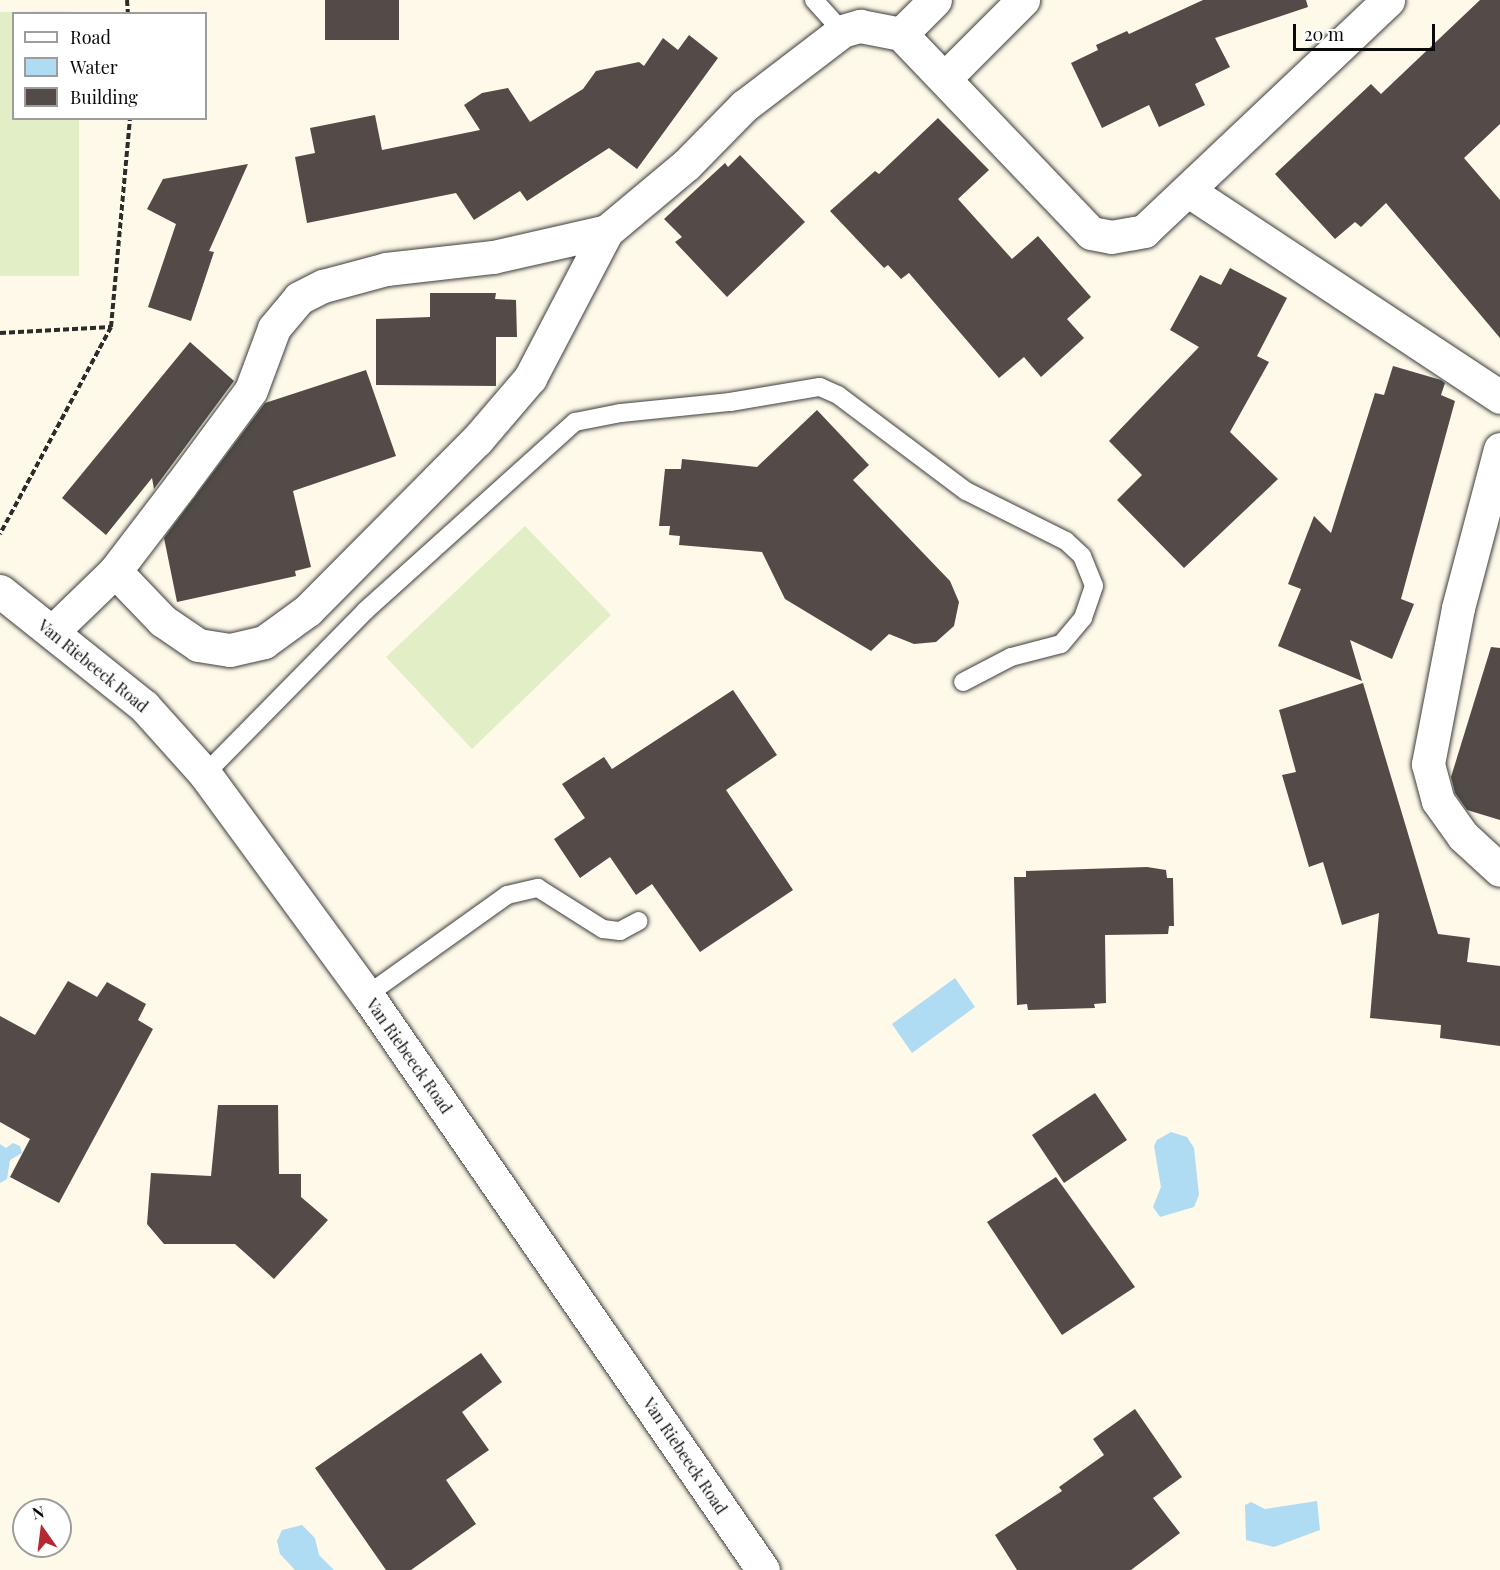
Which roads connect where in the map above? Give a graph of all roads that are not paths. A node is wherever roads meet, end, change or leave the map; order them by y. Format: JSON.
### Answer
{"nodes":[{"id":1,"x":814,"y":0,"type":"edge"},
{"id":2,"x":935,"y":0,"type":"edge"},
{"id":3,"x":1023,"y":0,"type":"edge"},
{"id":4,"x":1388,"y":0,"type":"edge"},
{"id":5,"x":842,"y":31,"type":"junction"},
{"id":6,"x":901,"y":34,"type":"junction"},
{"id":7,"x":946,"y":77,"type":"junction"},
{"id":8,"x":1189,"y":191,"type":"junction"},
{"id":9,"x":607,"y":231,"type":"junction"},
{"id":10,"x":1500,"y":397,"type":"edge"},
{"id":11,"x":1500,"y":449,"type":"edge"},
{"id":12,"x":115,"y":571,"type":"junction"},
{"id":13,"x":0,"y":591,"type":"edge"},
{"id":14,"x":52,"y":632,"type":"junction"},
{"id":15,"x":963,"y":682,"type":"dead end"},
{"id":16,"x":205,"y":774,"type":"junction"},
{"id":17,"x":1500,"y":870,"type":"edge"},
{"id":18,"x":639,"y":921,"type":"dead end"},
{"id":19,"x":367,"y":995,"type":"junction"},
{"id":20,"x":763,"y":1570,"type":"edge"}],
"edges":[{"from":1,"to":5,"type":"lane"},
{"from":2,"to":6,"type":"street"},
{"from":3,"to":7,"type":"street"},
{"from":4,"to":8,"type":"street"},
{"from":5,"to":6,"type":"street"},
{"from":5,"to":9,"type":"street"},
{"from":6,"to":7,"type":"street"},
{"from":7,"to":8,"type":"street"},
{"from":8,"to":10,"type":"street"},
{"from":9,"to":12,"type":"street"},
{"from":9,"to":12,"type":"street"},
{"from":11,"to":17,"type":"street"},
{"from":12,"to":14,"type":"street"},
{"from":13,"to":14,"type":"street","name":"Van Riebeeck Road"},
{"from":14,"to":16,"type":"street","name":"Van Riebeeck Road"},
{"from":15,"to":16,"type":"lane"},
{"from":16,"to":19,"type":"street","name":"Van Riebeeck Road"},
{"from":18,"to":19,"type":"lane"},
{"from":19,"to":20,"type":"street","name":"Van Riebeeck Road"}]}
